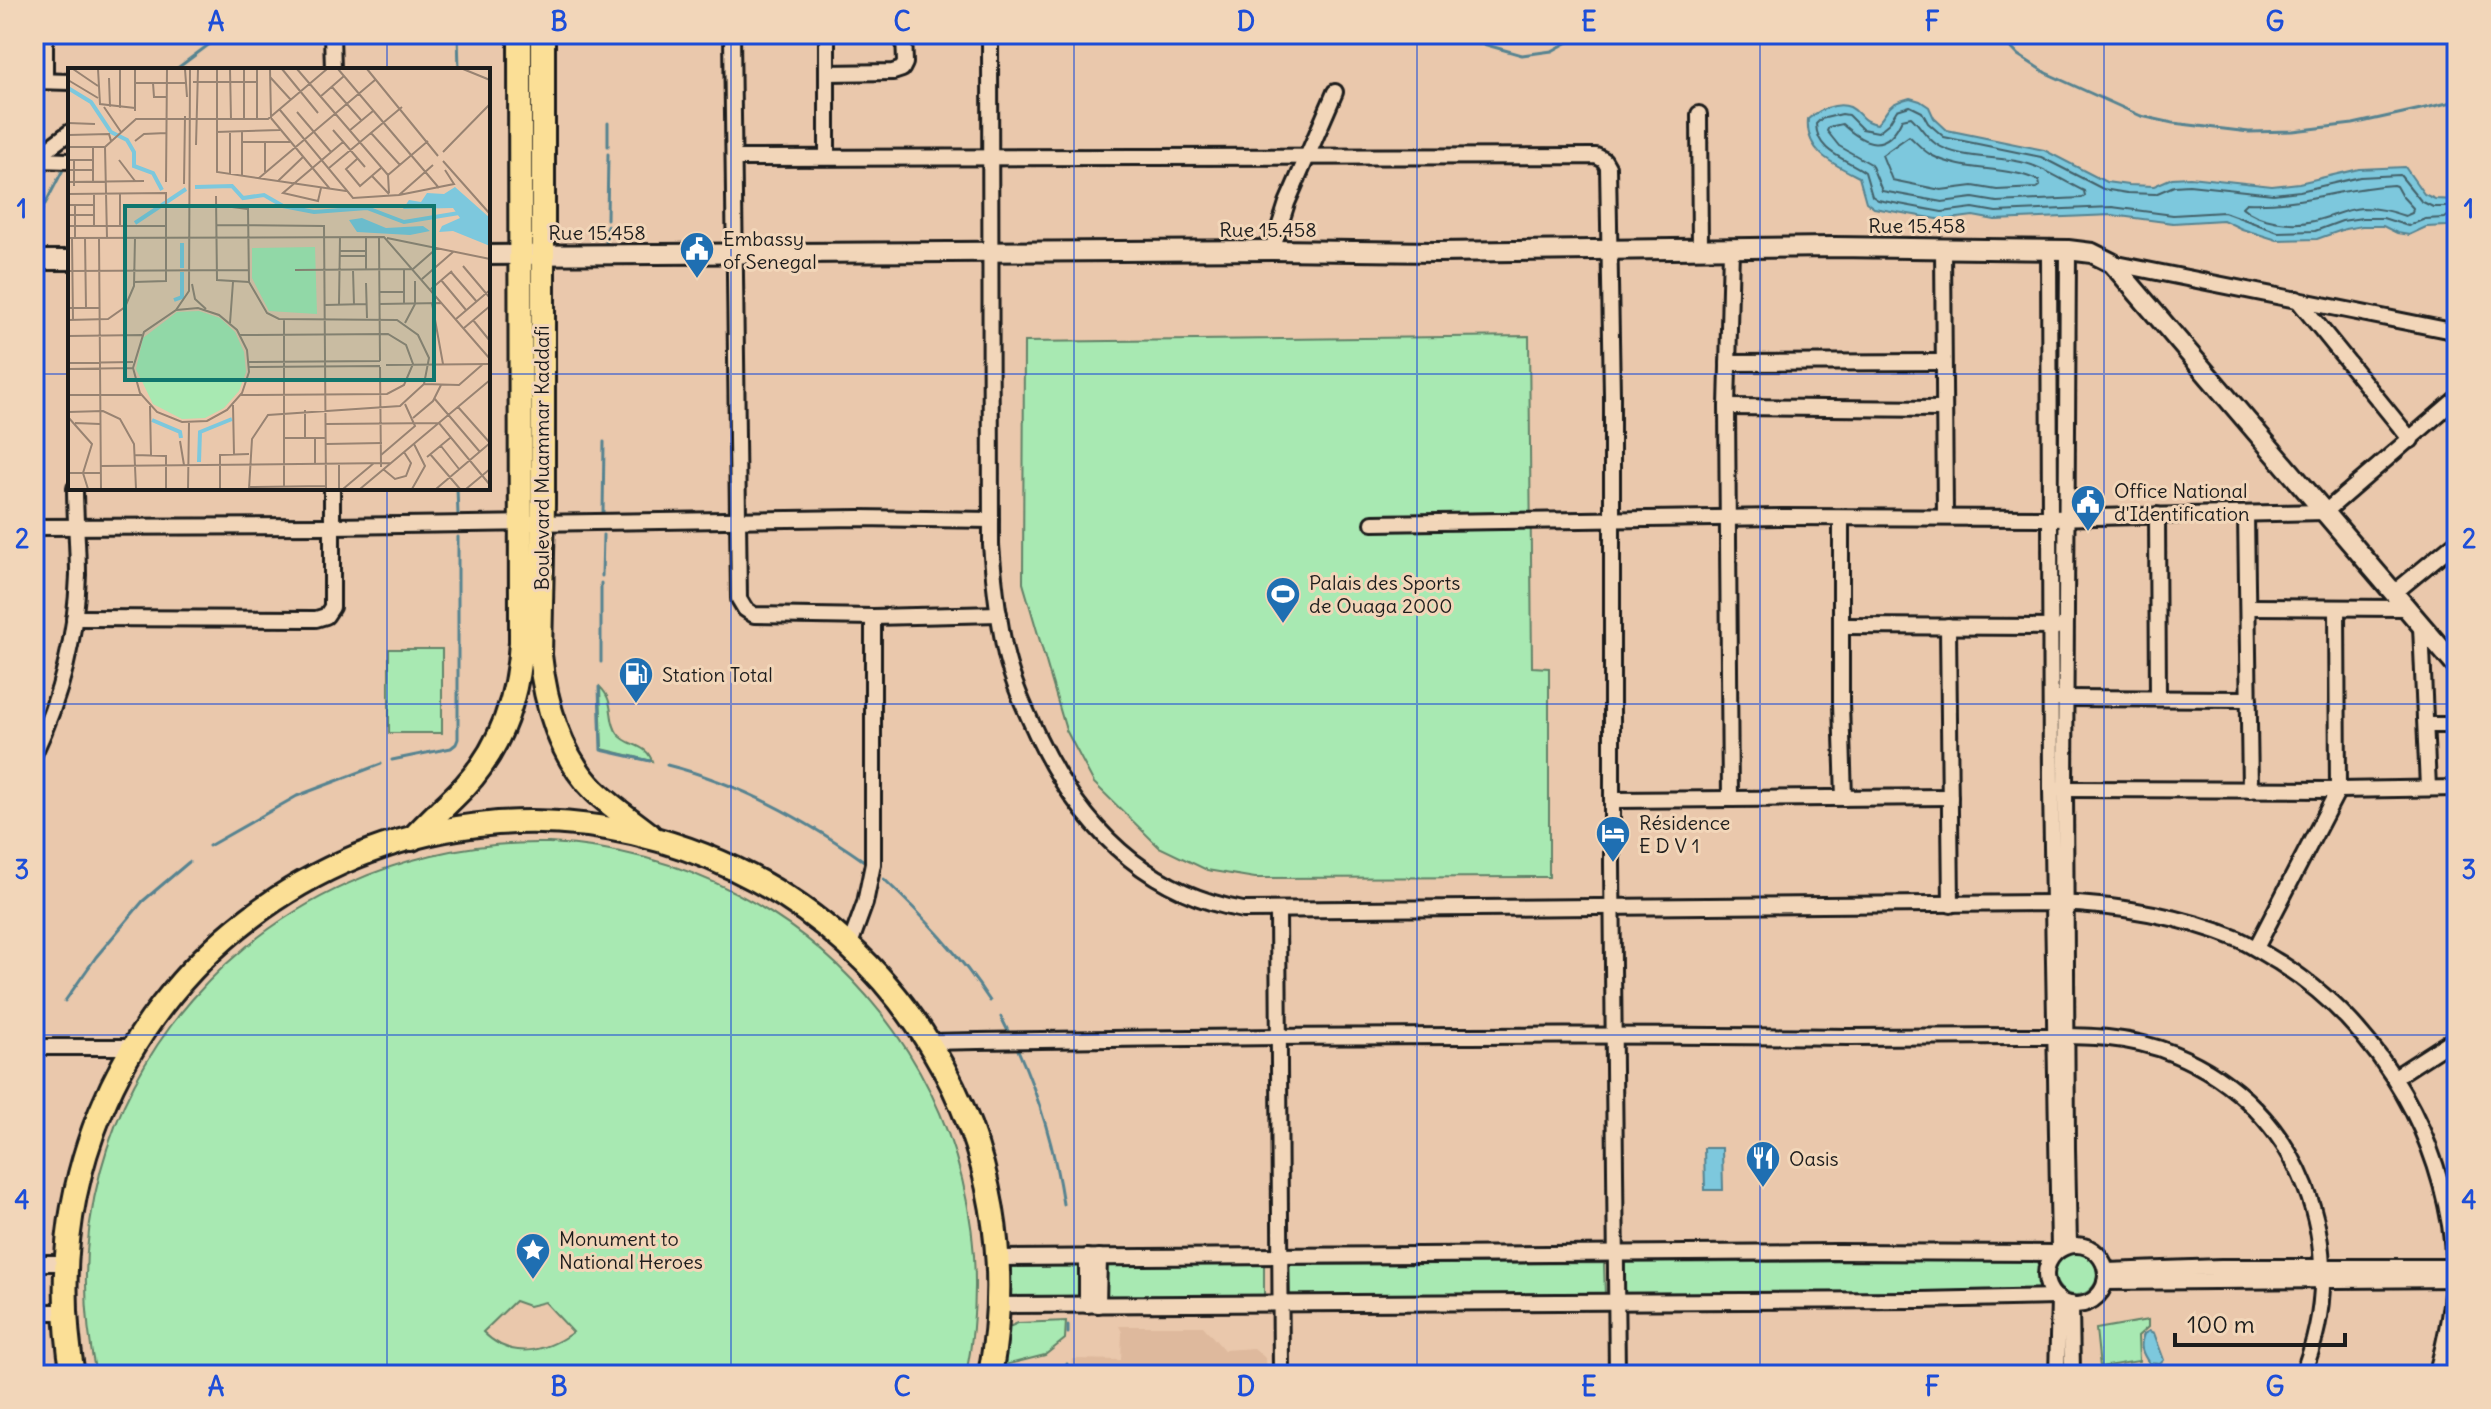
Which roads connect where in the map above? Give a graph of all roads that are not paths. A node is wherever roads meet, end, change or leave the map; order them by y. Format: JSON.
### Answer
{"nodes":[{"id":1,"x":45,"y":34,"type":"edge"},
{"id":2,"x":332,"y":34,"type":"edge"},
{"id":3,"x":520,"y":34,"type":"edge"},
{"id":4,"x":543,"y":34,"type":"edge"},
{"id":5,"x":732,"y":34,"type":"edge"},
{"id":6,"x":827,"y":34,"type":"edge"},
{"id":7,"x":904,"y":34,"type":"edge"},
{"id":8,"x":990,"y":34,"type":"edge"},
{"id":9,"x":333,"y":68,"type":"edge"},
{"id":10,"x":827,"y":73,"type":"junction"},
{"id":11,"x":40,"y":81,"type":"edge"},
{"id":12,"x":68,"y":82,"type":"edge"},
{"id":13,"x":1335,"y":92,"type":"dead end"},
{"id":14,"x":1699,"y":114,"type":"dead end"},
{"id":15,"x":68,"y":134,"type":"edge"},
{"id":16,"x":1306,"y":156,"type":"junction"},
{"id":17,"x":827,"y":157,"type":"junction"},
{"id":18,"x":990,"y":157,"type":"junction"},
{"id":19,"x":734,"y":158,"type":"junction"},
{"id":20,"x":34,"y":159,"type":"edge"},
{"id":21,"x":68,"y":161,"type":"edge"},
{"id":22,"x":1943,"y":247,"type":"junction"},
{"id":23,"x":1700,"y":249,"type":"junction"},
{"id":24,"x":1731,"y":249,"type":"junction"},
{"id":25,"x":1272,"y":250,"type":"junction"},
{"id":26,"x":1609,"y":250,"type":"junction"},
{"id":27,"x":2058,"y":250,"type":"junction"},
{"id":28,"x":989,"y":253,"type":"junction"},
{"id":29,"x":530,"y":254,"type":"junction"},
{"id":30,"x":490,"y":255,"type":"edge"},
{"id":31,"x":735,"y":255,"type":"junction"},
{"id":32,"x":34,"y":260,"type":"edge"},
{"id":33,"x":68,"y":260,"type":"edge"},
{"id":34,"x":2112,"y":263,"type":"junction"},
{"id":35,"x":2297,"y":299,"type":"junction"},
{"id":36,"x":2457,"y":332,"type":"edge"},
{"id":37,"x":1943,"y":362,"type":"junction"},
{"id":38,"x":1728,"y":363,"type":"junction"},
{"id":39,"x":2457,"y":398,"type":"edge"},
{"id":40,"x":1727,"y":407,"type":"junction"},
{"id":41,"x":1943,"y":409,"type":"junction"},
{"id":42,"x":2411,"y":440,"type":"junction"},
{"id":43,"x":75,"y":490,"type":"edge"},
{"id":44,"x":332,"y":490,"type":"edge"},
{"id":45,"x":2325,"y":512,"type":"junction"},
{"id":46,"x":2157,"y":515,"type":"junction"},
{"id":47,"x":2246,"y":515,"type":"junction"},
{"id":48,"x":1945,"y":517,"type":"junction"},
{"id":49,"x":1728,"y":518,"type":"junction"},
{"id":50,"x":1841,"y":518,"type":"junction"},
{"id":51,"x":2059,"y":518,"type":"junction"},
{"id":52,"x":738,"y":519,"type":"junction"},
{"id":53,"x":1612,"y":519,"type":"junction"},
{"id":54,"x":991,"y":520,"type":"junction"},
{"id":55,"x":531,"y":523,"type":"junction"},
{"id":56,"x":1373,"y":523,"type":"dead end"},
{"id":57,"x":333,"y":526,"type":"junction"},
{"id":58,"x":34,"y":527,"type":"edge"},
{"id":59,"x":75,"y":527,"type":"junction"},
{"id":60,"x":2457,"y":541,"type":"edge"},
{"id":61,"x":2394,"y":593,"type":"junction"},
{"id":62,"x":2248,"y":607,"type":"junction"},
{"id":63,"x":2337,"y":608,"type":"junction"},
{"id":64,"x":2406,"y":608,"type":"junction"},
{"id":65,"x":999,"y":614,"type":"junction"},
{"id":66,"x":873,"y":617,"type":"junction"},
{"id":67,"x":74,"y":618,"type":"junction"},
{"id":68,"x":1841,"y":626,"type":"junction"},
{"id":69,"x":1948,"y":626,"type":"junction"},
{"id":70,"x":2421,"y":626,"type":"junction"},
{"id":71,"x":2050,"y":627,"type":"junction"},
{"id":72,"x":2066,"y":627,"type":"junction"},
{"id":73,"x":2457,"y":667,"type":"edge"},
{"id":74,"x":2051,"y":698,"type":"junction"},
{"id":75,"x":2067,"y":698,"type":"junction"},
{"id":76,"x":2158,"y":698,"type":"junction"},
{"id":77,"x":2249,"y":699,"type":"junction"},
{"id":78,"x":2426,"y":725,"type":"junction"},
{"id":79,"x":2457,"y":725,"type":"edge"},
{"id":80,"x":34,"y":754,"type":"edge"},
{"id":81,"x":2428,"y":788,"type":"junction"},
{"id":82,"x":2457,"y":788,"type":"edge"},
{"id":83,"x":2058,"y":789,"type":"junction"},
{"id":84,"x":2250,"y":790,"type":"junction"},
{"id":85,"x":2338,"y":790,"type":"junction"},
{"id":86,"x":1950,"y":797,"type":"junction"},
{"id":87,"x":1844,"y":798,"type":"junction"},
{"id":88,"x":1730,"y":799,"type":"junction"},
{"id":89,"x":1614,"y":800,"type":"junction"},
{"id":90,"x":412,"y":839,"type":"junction"},
{"id":91,"x":656,"y":840,"type":"junction"},
{"id":92,"x":2060,"y":903,"type":"junction"},
{"id":93,"x":1951,"y":905,"type":"junction"},
{"id":94,"x":1614,"y":907,"type":"junction"},
{"id":95,"x":1278,"y":910,"type":"junction"},
{"id":96,"x":849,"y":947,"type":"junction"},
{"id":97,"x":2256,"y":948,"type":"junction"},
{"id":98,"x":2060,"y":1036,"type":"junction"},
{"id":99,"x":1615,"y":1037,"type":"junction"},
{"id":100,"x":2457,"y":1037,"type":"edge"},
{"id":101,"x":1279,"y":1038,"type":"junction"},
{"id":102,"x":929,"y":1042,"type":"junction"},
{"id":103,"x":34,"y":1047,"type":"edge"},
{"id":104,"x":132,"y":1047,"type":"junction"},
{"id":105,"x":2395,"y":1077,"type":"junction"},
{"id":106,"x":2061,"y":1250,"type":"junction"},
{"id":107,"x":1616,"y":1253,"type":"junction"},
{"id":108,"x":1280,"y":1256,"type":"junction"},
{"id":109,"x":1093,"y":1257,"type":"junction"},
{"id":110,"x":998,"y":1258,"type":"junction"},
{"id":111,"x":34,"y":1263,"type":"edge"},
{"id":112,"x":65,"y":1263,"type":"junction"},
{"id":113,"x":2455,"y":1273,"type":"edge"},
{"id":114,"x":2324,"y":1274,"type":"junction"},
{"id":115,"x":2106,"y":1277,"type":"junction"},
{"id":116,"x":2062,"y":1300,"type":"junction"},
{"id":117,"x":1616,"y":1301,"type":"junction"},
{"id":118,"x":1280,"y":1303,"type":"junction"},
{"id":119,"x":999,"y":1305,"type":"junction"},
{"id":120,"x":1092,"y":1305,"type":"junction"},
{"id":121,"x":34,"y":1312,"type":"edge"},
{"id":122,"x":65,"y":1312,"type":"junction"},
{"id":123,"x":73,"y":1375,"type":"edge"},
{"id":124,"x":990,"y":1375,"type":"edge"},
{"id":125,"x":1281,"y":1375,"type":"edge"},
{"id":126,"x":1617,"y":1375,"type":"edge"},
{"id":127,"x":2057,"y":1375,"type":"edge"},
{"id":128,"x":2072,"y":1375,"type":"edge"},
{"id":129,"x":2302,"y":1375,"type":"edge"},
{"id":130,"x":2436,"y":1375,"type":"edge"}],
"edges":[{"from":1,"to":11,"type":"street"},
{"from":2,"to":9,"type":"street"},
{"from":3,"to":29,"type":"main road","name":"Boulevard Muammar Kaddafi"},
{"from":4,"to":29,"type":"main road","name":"Boulevard Muammar Kaddafi"},
{"from":5,"to":19,"type":"street"},
{"from":6,"to":10,"type":"street"},
{"from":7,"to":10,"type":"street"},
{"from":8,"to":18,"type":"street"},
{"from":10,"to":17,"type":"street"},
{"from":11,"to":12,"type":"street"},
{"from":13,"to":16,"type":"street"},
{"from":14,"to":23,"type":"street"},
{"from":15,"to":20,"type":"street"},
{"from":16,"to":18,"type":"street"},
{"from":16,"to":25,"type":"street"},
{"from":16,"to":26,"type":"street"},
{"from":17,"to":18,"type":"street"},
{"from":17,"to":19,"type":"street"},
{"from":18,"to":28,"type":"street"},
{"from":19,"to":31,"type":"street"},
{"from":20,"to":21,"type":"street"},
{"from":22,"to":24,"type":"main road","name":"Rue 15.458"},
{"from":22,"to":27,"type":"main road","name":"Rue 15.458"},
{"from":22,"to":37,"type":"street"},
{"from":23,"to":24,"type":"main road","name":"Rue 15.458"},
{"from":23,"to":26,"type":"main road","name":"Rue 15.458"},
{"from":24,"to":38,"type":"street"},
{"from":25,"to":26,"type":"main road","name":"Rue 15.458"},
{"from":25,"to":28,"type":"main road","name":"Rue 15.458"},
{"from":26,"to":53,"type":"street"},
{"from":27,"to":34,"type":"main road","name":"Rue 15.458"},
{"from":27,"to":51,"type":"street"},
{"from":28,"to":31,"type":"main road","name":"Rue 15.458"},
{"from":28,"to":54,"type":"street"},
{"from":29,"to":30,"type":"main road","name":"Rue 15.458"},
{"from":29,"to":31,"type":"main road","name":"Rue 15.458"},
{"from":29,"to":55,"type":"main road","name":"Boulevard Muammar Kaddafi"},
{"from":31,"to":52,"type":"street"},
{"from":32,"to":33,"type":"main road"},
{"from":34,"to":35,"type":"street"},
{"from":34,"to":45,"type":"main road"},
{"from":35,"to":36,"type":"street"},
{"from":35,"to":42,"type":"street"},
{"from":37,"to":38,"type":"street"},
{"from":37,"to":41,"type":"street"},
{"from":38,"to":40,"type":"street"},
{"from":39,"to":42,"type":"street"},
{"from":40,"to":41,"type":"street"},
{"from":40,"to":49,"type":"street"},
{"from":41,"to":48,"type":"street"},
{"from":42,"to":45,"type":"street"},
{"from":43,"to":59,"type":"street"},
{"from":44,"to":57,"type":"street"},
{"from":45,"to":47,"type":"street"},
{"from":45,"to":61,"type":"main road"},
{"from":46,"to":47,"type":"street"},
{"from":46,"to":51,"type":"street"},
{"from":46,"to":76,"type":"street"},
{"from":47,"to":62,"type":"street"},
{"from":48,"to":50,"type":"street"},
{"from":48,"to":51,"type":"street"},
{"from":49,"to":50,"type":"street"},
{"from":49,"to":53,"type":"street"},
{"from":49,"to":88,"type":"street"},
{"from":50,"to":68,"type":"street"},
{"from":51,"to":71,"type":"street"},
{"from":51,"to":72,"type":"street"},
{"from":52,"to":54,"type":"street"},
{"from":52,"to":55,"type":"street"},
{"from":52,"to":66,"type":"street"},
{"from":53,"to":56,"type":"street"},
{"from":53,"to":89,"type":"street"},
{"from":54,"to":65,"type":"street"},
{"from":55,"to":57,"type":"street"},
{"from":55,"to":90,"type":"main road","name":"Boulevard Muammar Kaddafi"},
{"from":55,"to":91,"type":"main road","name":"Boulevard Muammar Kaddafi"},
{"from":57,"to":59,"type":"street"},
{"from":57,"to":67,"type":"street"},
{"from":58,"to":59,"type":"street"},
{"from":59,"to":67,"type":"street"},
{"from":60,"to":61,"type":"street"},
{"from":61,"to":64,"type":"main road"},
{"from":62,"to":63,"type":"street"},
{"from":62,"to":77,"type":"street"},
{"from":63,"to":64,"type":"street"},
{"from":63,"to":85,"type":"street"},
{"from":64,"to":70,"type":"main road"},
{"from":65,"to":66,"type":"street"},
{"from":65,"to":95,"type":"street"},
{"from":66,"to":96,"type":"street"},
{"from":67,"to":80,"type":"street"},
{"from":68,"to":69,"type":"street"},
{"from":68,"to":87,"type":"street"},
{"from":69,"to":71,"type":"street"},
{"from":69,"to":86,"type":"street"},
{"from":70,"to":73,"type":"main road"},
{"from":70,"to":78,"type":"street"},
{"from":71,"to":72,"type":"street"},
{"from":71,"to":74,"type":"street"},
{"from":72,"to":75,"type":"street"},
{"from":74,"to":75,"type":"street"},
{"from":74,"to":83,"type":"street"},
{"from":75,"to":76,"type":"street"},
{"from":75,"to":83,"type":"street"},
{"from":76,"to":77,"type":"street"},
{"from":77,"to":84,"type":"street"},
{"from":78,"to":79,"type":"street"},
{"from":78,"to":81,"type":"street"},
{"from":81,"to":82,"type":"street"},
{"from":81,"to":85,"type":"street"},
{"from":83,"to":84,"type":"street"},
{"from":83,"to":92,"type":"street"},
{"from":84,"to":85,"type":"street"},
{"from":85,"to":97,"type":"street"},
{"from":86,"to":87,"type":"street"},
{"from":86,"to":93,"type":"street"},
{"from":87,"to":88,"type":"street"},
{"from":88,"to":89,"type":"street"},
{"from":89,"to":94,"type":"street"},
{"from":90,"to":91,"type":"main road"},
{"from":90,"to":104,"type":"main road"},
{"from":91,"to":96,"type":"main road"},
{"from":92,"to":93,"type":"street"},
{"from":92,"to":97,"type":"street"},
{"from":92,"to":98,"type":"street"},
{"from":93,"to":94,"type":"street"},
{"from":94,"to":95,"type":"street"},
{"from":94,"to":99,"type":"street"},
{"from":95,"to":101,"type":"street"},
{"from":96,"to":102,"type":"main road"},
{"from":97,"to":105,"type":"street"},
{"from":98,"to":99,"type":"street"},
{"from":98,"to":106,"type":"street"},
{"from":98,"to":114,"type":"street"},
{"from":99,"to":101,"type":"street"},
{"from":99,"to":107,"type":"street"},
{"from":100,"to":105,"type":"street"},
{"from":101,"to":102,"type":"street"},
{"from":101,"to":108,"type":"street"},
{"from":102,"to":110,"type":"main road"},
{"from":103,"to":104,"type":"street"},
{"from":104,"to":112,"type":"main road"},
{"from":105,"to":113,"type":"street"},
{"from":106,"to":107,"type":"street"},
{"from":106,"to":115,"type":"street"},
{"from":106,"to":116,"type":"street"},
{"from":107,"to":108,"type":"street"},
{"from":107,"to":117,"type":"street"},
{"from":108,"to":109,"type":"street"},
{"from":108,"to":118,"type":"street"},
{"from":109,"to":110,"type":"street"},
{"from":109,"to":120,"type":"street"},
{"from":110,"to":119,"type":"main road"},
{"from":111,"to":112,"type":"street"},
{"from":112,"to":122,"type":"main road"},
{"from":113,"to":114,"type":"street"},
{"from":113,"to":130,"type":"street"},
{"from":114,"to":115,"type":"street"},
{"from":114,"to":129,"type":"street"},
{"from":115,"to":116,"type":"street"},
{"from":116,"to":117,"type":"street"},
{"from":116,"to":127,"type":"street"},
{"from":116,"to":128,"type":"street"},
{"from":117,"to":118,"type":"street"},
{"from":117,"to":126,"type":"street"},
{"from":118,"to":120,"type":"street"},
{"from":118,"to":125,"type":"street"},
{"from":119,"to":120,"type":"street"},
{"from":119,"to":124,"type":"main road"},
{"from":121,"to":122,"type":"street"},
{"from":122,"to":123,"type":"main road"}]}
